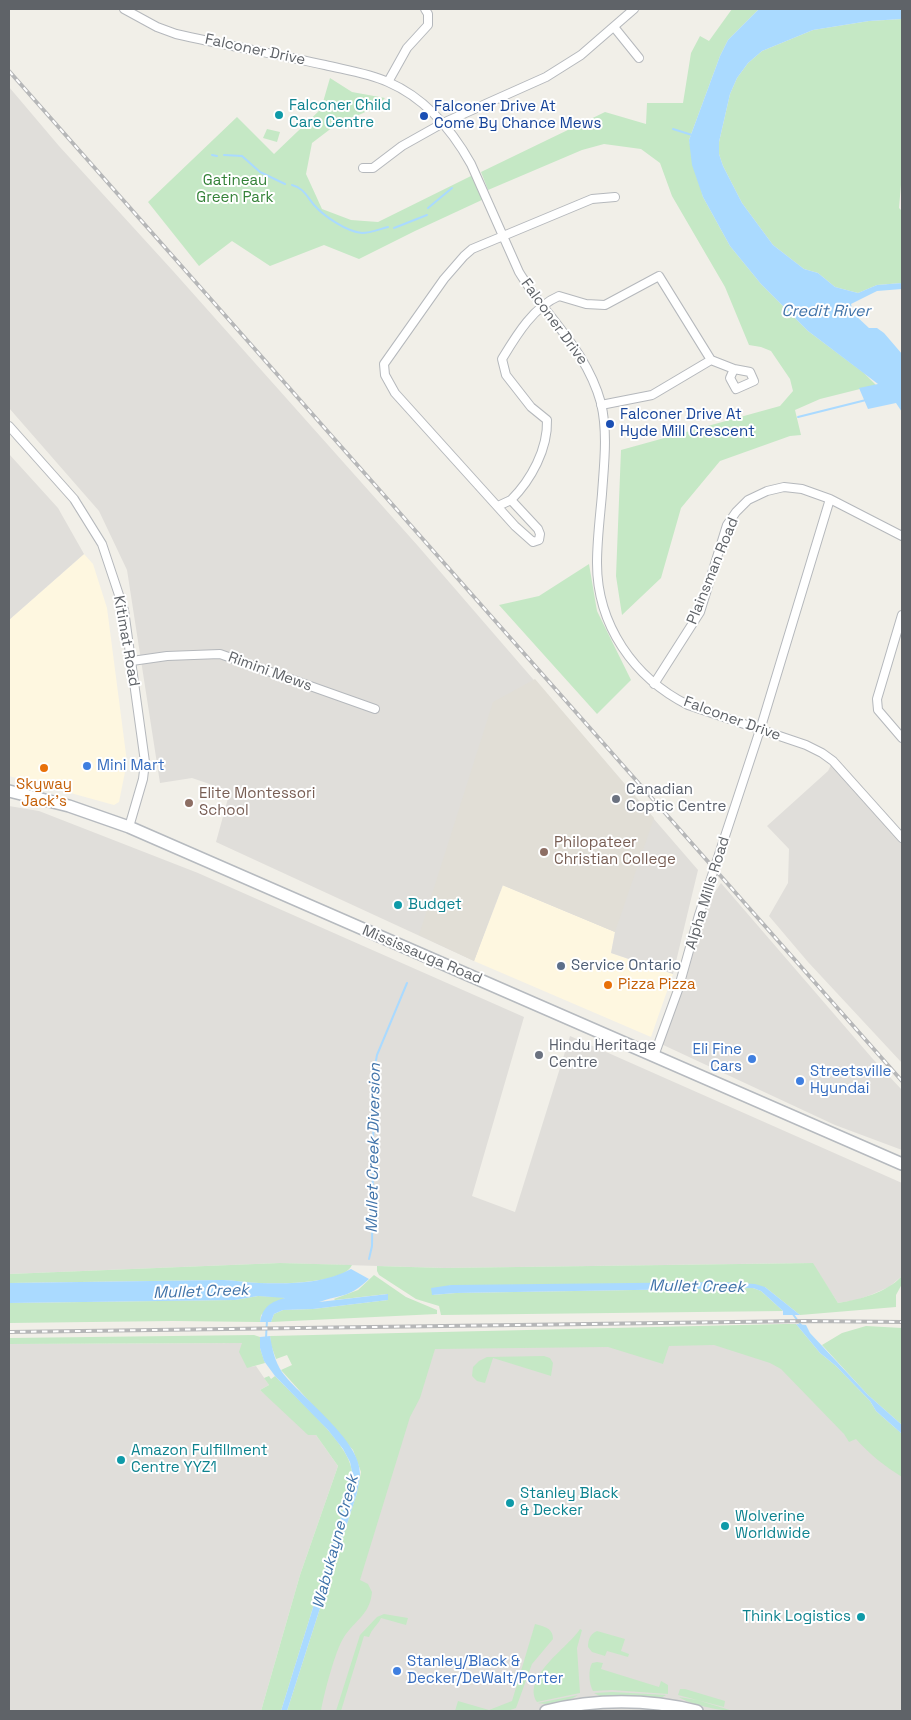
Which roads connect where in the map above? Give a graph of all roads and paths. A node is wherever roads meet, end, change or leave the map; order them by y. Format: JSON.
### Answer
{"nodes":[{"id":1,"x":124,"y":9,"type":"edge"},
{"id":2,"x":425,"y":9,"type":"edge"},
{"id":3,"x":634,"y":9,"type":"edge"},
{"id":4,"x":614,"y":27,"type":"junction"},
{"id":5,"x":640,"y":58,"type":"dead end"},
{"id":6,"x":388,"y":82,"type":"junction"},
{"id":7,"x":443,"y":122,"type":"junction"},
{"id":8,"x":363,"y":168,"type":"dead end"},
{"id":9,"x":615,"y":196,"type":"dead end"},
{"id":10,"x":502,"y":237,"type":"junction"},
{"id":11,"x":544,"y":306,"type":"junction"},
{"id":12,"x":711,"y":360,"type":"junction"},
{"id":13,"x":734,"y":369,"type":"dead end"},
{"id":14,"x":601,"y":405,"type":"junction"},
{"id":15,"x":9,"y":426,"type":"edge"},
{"id":16,"x":830,"y":499,"type":"junction"},
{"id":17,"x":511,"y":500,"type":"junction"},
{"id":18,"x":498,"y":506,"type":"junction"},
{"id":19,"x":902,"y":536,"type":"edge"},
{"id":20,"x":902,"y":614,"type":"edge"},
{"id":21,"x":132,"y":661,"type":"junction"},
{"id":22,"x":654,"y":684,"type":"junction"},
{"id":23,"x":375,"y":709,"type":"dead end"},
{"id":24,"x":760,"y":730,"type":"junction"},
{"id":25,"x":902,"y":738,"type":"edge"},
{"id":26,"x":9,"y":791,"type":"edge"},
{"id":27,"x":129,"y":828,"type":"junction"},
{"id":28,"x":902,"y":838,"type":"edge"},
{"id":29,"x":654,"y":1056,"type":"junction"},
{"id":30,"x":902,"y":1164,"type":"edge"},
{"id":31,"x":546,"y":1711,"type":"edge"},
{"id":32,"x":698,"y":1711,"type":"edge"}],
"edges":[{"from":1,"to":6,"type":"street","name":"Falconer Drive"},
{"from":2,"to":6,"type":"street"},
{"from":3,"to":4,"type":"street"},
{"from":4,"to":5,"type":"street"},
{"from":4,"to":7,"type":"street"},
{"from":6,"to":7,"type":"street","name":"Falconer Drive"},
{"from":7,"to":8,"type":"street"},
{"from":7,"to":10,"type":"street","name":"Falconer Drive"},
{"from":9,"to":10,"type":"street"},
{"from":10,"to":11,"type":"street","name":"Falconer Drive"},
{"from":10,"to":18,"type":"street"},
{"from":11,"to":12,"type":"street"},
{"from":11,"to":14,"type":"street","name":"Falconer Drive"},
{"from":11,"to":17,"type":"street"},
{"from":12,"to":13,"type":"street"},
{"from":12,"to":14,"type":"street"},
{"from":14,"to":22,"type":"street","name":"Falconer Drive"},
{"from":15,"to":21,"type":"street","name":"Kitimat Road"},
{"from":16,"to":19,"type":"street","name":"Plainsman Road"},
{"from":16,"to":22,"type":"street","name":"Plainsman Road"},
{"from":16,"to":24,"type":"street","name":"Alpha Mills Road"},
{"from":17,"to":18,"type":"street"},
{"from":17,"to":18,"type":"street"},
{"from":20,"to":25,"type":"street"},
{"from":21,"to":23,"type":"street","name":"Rimini Mews"},
{"from":21,"to":27,"type":"street","name":"Kitimat Road"},
{"from":22,"to":24,"type":"street","name":"Falconer Drive"},
{"from":24,"to":28,"type":"street","name":"Falconer Drive"},
{"from":24,"to":29,"type":"street","name":"Alpha Mills Road"},
{"from":26,"to":27,"type":"main road","name":"Mississauga Road"},
{"from":27,"to":29,"type":"main road","name":"Mississauga Road"},
{"from":29,"to":30,"type":"main road","name":"Mississauga Road"},
{"from":31,"to":32,"type":"main road"}]}
